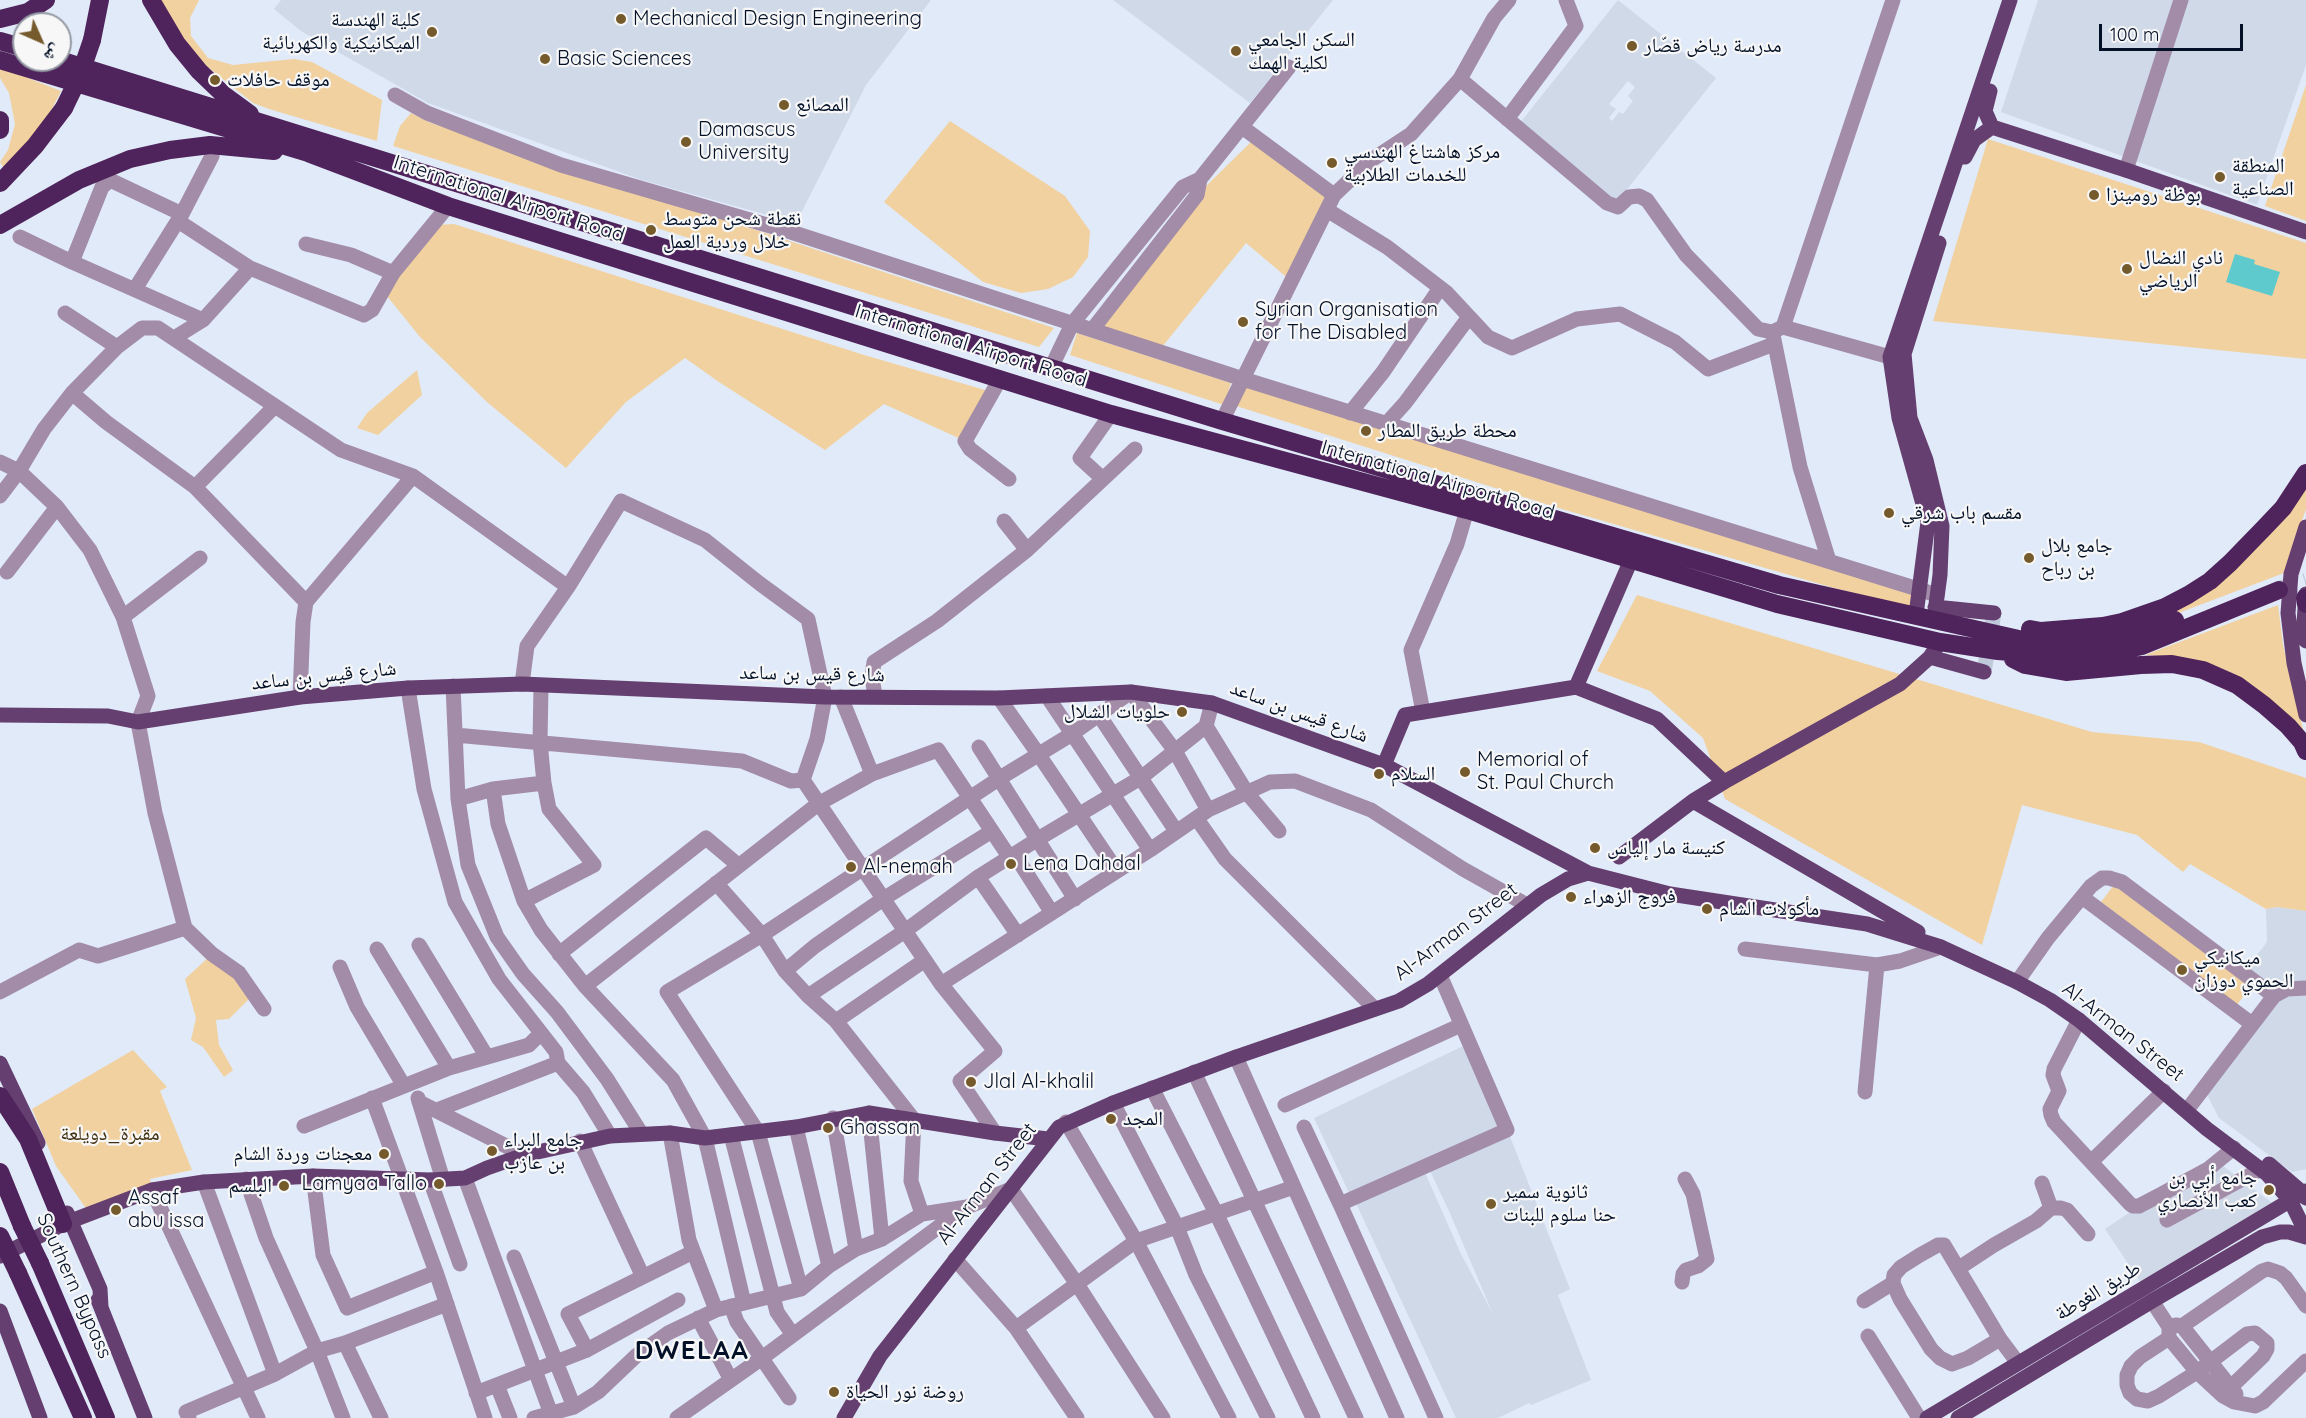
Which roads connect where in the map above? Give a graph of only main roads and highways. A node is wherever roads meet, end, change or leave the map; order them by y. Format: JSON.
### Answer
{"nodes":[{"id":1,"x":46,"y":0,"type":"edge"},
{"id":2,"x":100,"y":0,"type":"edge"},
{"id":3,"x":151,"y":0,"type":"edge"},
{"id":4,"x":2010,"y":0,"type":"edge"},
{"id":5,"x":2020,"y":0,"type":"edge"},
{"id":6,"x":0,"y":19,"type":"edge"},
{"id":7,"x":0,"y":60,"type":"edge"},
{"id":8,"x":72,"y":64,"type":"edge"},
{"id":9,"x":0,"y":120,"type":"edge"},
{"id":10,"x":267,"y":124,"type":"junction"},
{"id":11,"x":1992,"y":128,"type":"junction"},
{"id":12,"x":0,"y":130,"type":"edge"},
{"id":13,"x":308,"y":153,"type":"junction"},
{"id":14,"x":0,"y":183,"type":"edge"},
{"id":15,"x":0,"y":225,"type":"edge"},
{"id":16,"x":2306,"y":232,"type":"edge"},
{"id":17,"x":1897,"y":355,"type":"junction"},
{"id":18,"x":2306,"y":473,"type":"edge"},
{"id":19,"x":2306,"y":527,"type":"edge"},
{"id":20,"x":1631,"y":560,"type":"junction"},
{"id":21,"x":2306,"y":599,"type":"edge"},
{"id":22,"x":1931,"y":609,"type":"junction"},
{"id":23,"x":1994,"y":613,"type":"dead end"},
{"id":24,"x":1971,"y":629,"type":"junction"},
{"id":25,"x":2306,"y":641,"type":"edge"},
{"id":26,"x":1935,"y":650,"type":"junction"},
{"id":27,"x":1998,"y":651,"type":"junction"},
{"id":28,"x":1984,"y":672,"type":"dead end"},
{"id":29,"x":1576,"y":687,"type":"junction"},
{"id":30,"x":0,"y":715,"type":"edge"},
{"id":31,"x":2306,"y":715,"type":"edge"},
{"id":32,"x":2306,"y":751,"type":"edge"},
{"id":33,"x":1384,"y":765,"type":"junction"},
{"id":34,"x":1724,"y":782,"type":"junction"},
{"id":35,"x":1693,"y":801,"type":"junction"},
{"id":36,"x":1619,"y":857,"type":"dead end"},
{"id":37,"x":1588,"y":873,"type":"junction"},
{"id":38,"x":1874,"y":907,"type":"junction"},
{"id":39,"x":1867,"y":924,"type":"junction"},
{"id":40,"x":1941,"y":947,"type":"junction"},
{"id":41,"x":0,"y":1062,"type":"edge"},
{"id":42,"x":0,"y":1096,"type":"edge"},
{"id":43,"x":2192,"y":1114,"type":"junction"},
{"id":44,"x":31,"y":1137,"type":"junction"},
{"id":45,"x":1047,"y":1138,"type":"junction"},
{"id":46,"x":0,"y":1173,"type":"edge"},
{"id":47,"x":2301,"y":1195,"type":"edge"},
{"id":48,"x":67,"y":1222,"type":"junction"},
{"id":49,"x":2306,"y":1235,"type":"edge"},
{"id":50,"x":0,"y":1236,"type":"edge"},
{"id":51,"x":0,"y":1256,"type":"edge"},
{"id":52,"x":0,"y":1311,"type":"edge"},
{"id":53,"x":40,"y":1418,"type":"edge"},
{"id":54,"x":83,"y":1418,"type":"edge"},
{"id":55,"x":106,"y":1418,"type":"edge"},
{"id":56,"x":145,"y":1418,"type":"edge"},
{"id":57,"x":844,"y":1418,"type":"edge"},
{"id":58,"x":1927,"y":1418,"type":"edge"},
{"id":59,"x":1958,"y":1418,"type":"edge"}],
"edges":[{"from":1,"to":6,"type":"highway"},
{"from":2,"to":14,"type":"highway","bridge":true},
{"from":3,"to":10,"type":"highway"},
{"from":4,"to":17,"type":"main road"},
{"from":5,"to":11,"type":"main road"},
{"from":7,"to":13,"type":"highway","name":"International Airport Road"},
{"from":8,"to":10,"type":"highway","name":"International Airport Road"},
{"from":9,"to":12,"type":"highway"},
{"from":10,"to":22,"type":"highway","name":"International Airport Road"},
{"from":11,"to":16,"type":"main road"},
{"from":11,"to":17,"type":"main road"},
{"from":13,"to":15,"type":"highway"},
{"from":13,"to":20,"type":"highway","name":"International Airport Road"},
{"from":17,"to":22,"type":"main road"},
{"from":17,"to":22,"type":"main road"},
{"from":18,"to":24,"type":"highway"},
{"from":19,"to":31,"type":"main road"},
{"from":20,"to":26,"type":"highway","name":"International Airport Road"},
{"from":20,"to":29,"type":"main road"},
{"from":21,"to":25,"type":"main road"},
{"from":22,"to":23,"type":"main road"},
{"from":22,"to":24,"type":"highway","name":"International Airport Road"},
{"from":24,"to":27,"type":"highway","name":"International Airport Road"},
{"from":26,"to":27,"type":"highway","name":"International Airport Road"},
{"from":26,"to":28,"type":"main road"},
{"from":26,"to":34,"type":"main road"},
{"from":27,"to":32,"type":"highway"},
{"from":29,"to":33,"type":"main road"},
{"from":29,"to":34,"type":"main road"},
{"from":30,"to":33,"type":"main road","name":"شارع قيس بن ساعد"},
{"from":33,"to":37,"type":"main road","name":"شارع قيس بن ساعد"},
{"from":34,"to":35,"type":"main road"},
{"from":35,"to":36,"type":"main road"},
{"from":35,"to":38,"type":"main road"},
{"from":37,"to":39,"type":"main road","name":"Al-Arman Street"},
{"from":37,"to":45,"type":"main road","name":"Al-Arman Street"},
{"from":38,"to":39,"type":"main road"},
{"from":38,"to":40,"type":"main road"},
{"from":39,"to":40,"type":"main road","name":"Al-Arman Street"},
{"from":40,"to":43,"type":"main road","name":"Al-Arman Street"},
{"from":41,"to":44,"type":"main road"},
{"from":42,"to":44,"type":"highway"},
{"from":43,"to":47,"type":"main road","name":"Al-Arman Street"},
{"from":43,"to":47,"type":"main road","name":"Al-Arman Street"},
{"from":44,"to":48,"type":"highway"},
{"from":45,"to":48,"type":"main road"},
{"from":45,"to":57,"type":"main road","name":"Al-Arman Street"},
{"from":46,"to":55,"type":"highway","name":"Southern Bypass","bridge":true},
{"from":47,"to":49,"type":"main road"},
{"from":47,"to":58,"type":"main road","name":"طريق الغوطة"},
{"from":48,"to":51,"type":"main road"},
{"from":48,"to":56,"type":"main road"},
{"from":49,"to":59,"type":"main road"},
{"from":50,"to":54,"type":"highway","bridge":true},
{"from":52,"to":53,"type":"main road"}]}
